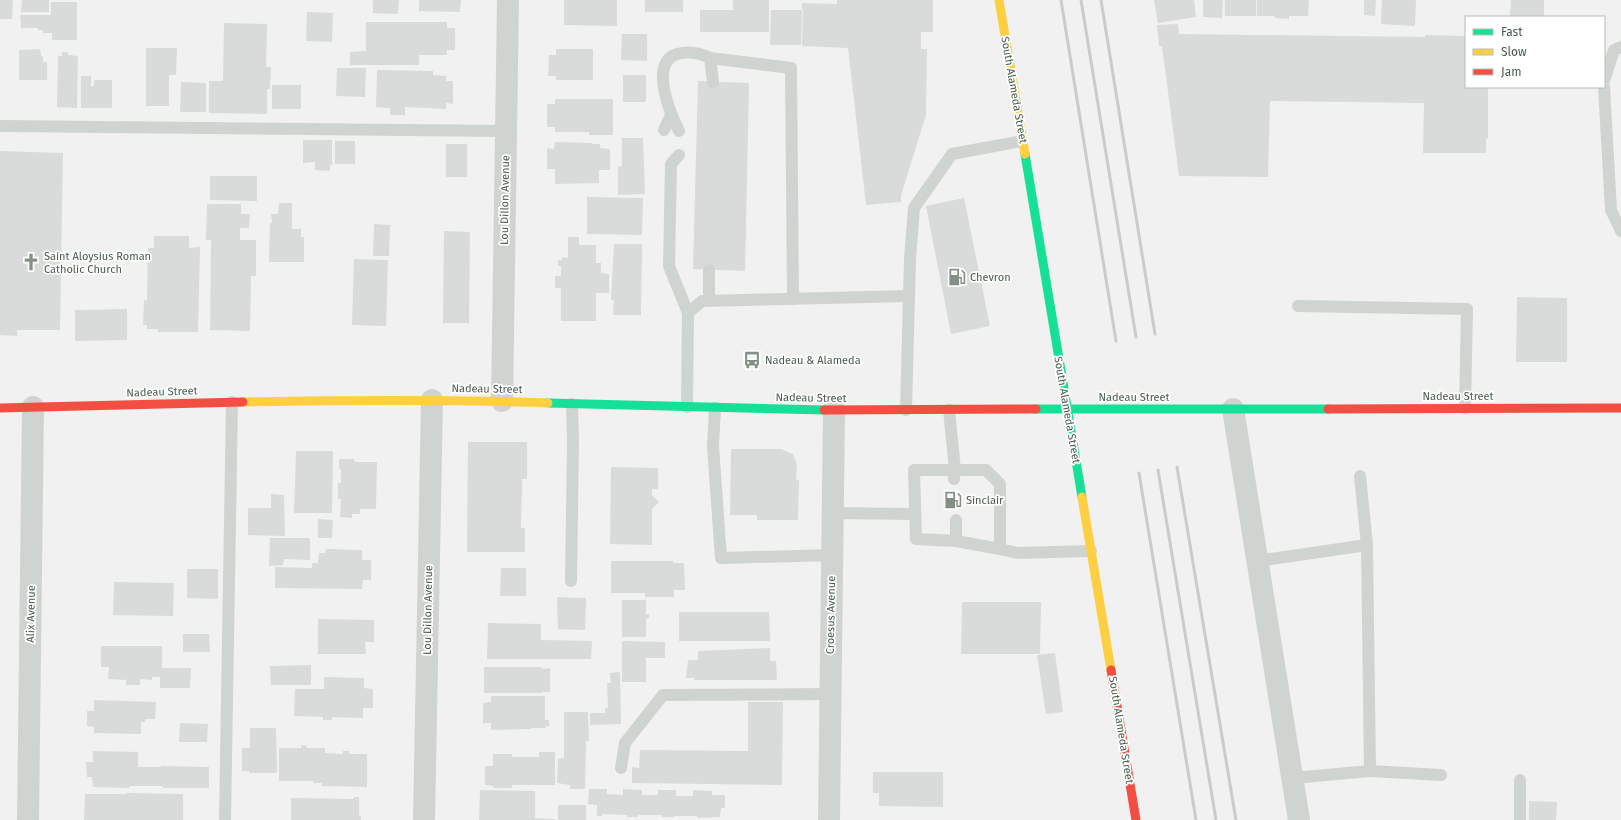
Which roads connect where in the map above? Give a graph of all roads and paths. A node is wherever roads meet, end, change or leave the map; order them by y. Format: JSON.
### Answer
{"nodes":[{"id":1,"x":508,"y":0,"type":"edge"},
{"id":2,"x":998,"y":0,"type":"edge"},
{"id":3,"x":1621,"y":47,"type":"edge"},
{"id":4,"x":710,"y":58,"type":"junction"},
{"id":5,"x":1605,"y":78,"type":"edge"},
{"id":6,"x":713,"y":82,"type":"dead end"},
{"id":7,"x":1604,"y":88,"type":"edge"},
{"id":8,"x":671,"y":115,"type":"junction"},
{"id":9,"x":0,"y":126,"type":"edge"},
{"id":10,"x":664,"y":130,"type":"dead end"},
{"id":11,"x":506,"y":131,"type":"junction"},
{"id":12,"x":679,"y":131,"type":"dead end"},
{"id":13,"x":1022,"y":141,"type":"junction"},
{"id":14,"x":671,"y":158,"type":"dead end"},
{"id":15,"x":1621,"y":231,"type":"edge"},
{"id":16,"x":709,"y":270,"type":"dead end"},
{"id":17,"x":909,"y":296,"type":"junction"},
{"id":18,"x":793,"y":299,"type":"junction"},
{"id":19,"x":709,"y":301,"type":"junction"},
{"id":20,"x":1298,"y":306,"type":"dead end"},
{"id":21,"x":688,"y":313,"type":"junction"},
{"id":22,"x":432,"y":400,"type":"junction"},
{"id":23,"x":502,"y":401,"type":"junction"},
{"id":24,"x":232,"y":402,"type":"junction"},
{"id":25,"x":572,"y":404,"type":"junction"},
{"id":26,"x":33,"y":407,"type":"junction"},
{"id":27,"x":687,"y":407,"type":"junction"},
{"id":28,"x":0,"y":408,"type":"edge"},
{"id":29,"x":715,"y":408,"type":"junction"},
{"id":30,"x":1233,"y":408,"type":"junction"},
{"id":31,"x":1465,"y":408,"type":"junction"},
{"id":32,"x":1621,"y":408,"type":"edge"},
{"id":33,"x":1067,"y":409,"type":"junction"},
{"id":34,"x":834,"y":410,"type":"junction"},
{"id":35,"x":906,"y":410,"type":"junction"},
{"id":36,"x":949,"y":410,"type":"junction"},
{"id":37,"x":954,"y":475,"type":"junction"},
{"id":38,"x":1360,"y":476,"type":"dead end"},
{"id":39,"x":832,"y":513,"type":"junction"},
{"id":40,"x":915,"y":514,"type":"junction"},
{"id":41,"x":956,"y":520,"type":"dead end"},
{"id":42,"x":956,"y":541,"type":"junction"},
{"id":43,"x":1367,"y":545,"type":"junction"},
{"id":44,"x":1000,"y":550,"type":"junction"},
{"id":45,"x":1091,"y":551,"type":"junction"},
{"id":46,"x":832,"y":555,"type":"junction"},
{"id":47,"x":1257,"y":561,"type":"junction"},
{"id":48,"x":571,"y":581,"type":"dead end"},
{"id":49,"x":830,"y":694,"type":"junction"},
{"id":50,"x":621,"y":768,"type":"dead end"},
{"id":51,"x":1370,"y":771,"type":"junction"},
{"id":52,"x":1441,"y":775,"type":"dead end"},
{"id":53,"x":1293,"y":778,"type":"junction"},
{"id":54,"x":1520,"y":780,"type":"dead end"},
{"id":55,"x":28,"y":820,"type":"edge"},
{"id":56,"x":225,"y":820,"type":"edge"},
{"id":57,"x":424,"y":820,"type":"edge"},
{"id":58,"x":829,"y":820,"type":"edge"},
{"id":59,"x":1136,"y":820,"type":"edge"},
{"id":60,"x":1300,"y":820,"type":"edge"},
{"id":61,"x":1520,"y":820,"type":"edge"}],
"edges":[{"from":1,"to":11,"type":"street","name":"Lou Dillon Avenue"},
{"from":2,"to":13,"type":"main road","name":"South Alameda Street"},
{"from":3,"to":5,"type":"lane"},
{"from":4,"to":6,"type":"lane"},
{"from":4,"to":8,"type":"lane"},
{"from":4,"to":18,"type":"lane"},
{"from":7,"to":15,"type":"lane"},
{"from":8,"to":10,"type":"lane"},
{"from":8,"to":12,"type":"lane"},
{"from":9,"to":11,"type":"lane"},
{"from":11,"to":23,"type":"street","name":"Lou Dillon Avenue"},
{"from":13,"to":17,"type":"lane"},
{"from":13,"to":33,"type":"main road","name":"South Alameda Street"},
{"from":14,"to":21,"type":"lane"},
{"from":16,"to":19,"type":"lane"},
{"from":17,"to":18,"type":"lane"},
{"from":17,"to":35,"type":"lane"},
{"from":18,"to":19,"type":"lane"},
{"from":19,"to":21,"type":"lane"},
{"from":20,"to":31,"type":"lane"},
{"from":21,"to":27,"type":"lane"},
{"from":22,"to":23,"type":"main road","name":"Nadeau Street"},
{"from":22,"to":24,"type":"main road","name":"Nadeau Street"},
{"from":22,"to":57,"type":"street","name":"Lou Dillon Avenue"},
{"from":23,"to":25,"type":"main road","name":"Nadeau Street"},
{"from":24,"to":26,"type":"main road","name":"Nadeau Street"},
{"from":24,"to":56,"type":"lane"},
{"from":25,"to":27,"type":"main road","name":"Nadeau Street"},
{"from":25,"to":48,"type":"lane"},
{"from":26,"to":28,"type":"main road","name":"Nadeau Street"},
{"from":26,"to":55,"type":"street","name":"Alix Avenue"},
{"from":27,"to":29,"type":"main road","name":"Nadeau Street"},
{"from":29,"to":34,"type":"main road","name":"Nadeau Street"},
{"from":29,"to":46,"type":"lane"},
{"from":30,"to":31,"type":"main road","name":"Nadeau Street"},
{"from":30,"to":33,"type":"main road","name":"Nadeau Street"},
{"from":30,"to":47,"type":"street"},
{"from":31,"to":32,"type":"main road","name":"Nadeau Street"},
{"from":33,"to":36,"type":"main road","name":"Nadeau Street"},
{"from":33,"to":45,"type":"main road","name":"South Alameda Street"},
{"from":34,"to":35,"type":"main road","name":"Nadeau Street"},
{"from":34,"to":39,"type":"street","name":"Croesus Avenue"},
{"from":35,"to":36,"type":"main road","name":"Nadeau Street"},
{"from":36,"to":37,"type":"lane"},
{"from":37,"to":40,"type":"lane"},
{"from":37,"to":44,"type":"lane"},
{"from":38,"to":43,"type":"lane"},
{"from":39,"to":40,"type":"lane"},
{"from":39,"to":46,"type":"street","name":"Croesus Avenue"},
{"from":40,"to":42,"type":"lane"},
{"from":41,"to":42,"type":"lane"},
{"from":42,"to":44,"type":"lane"},
{"from":43,"to":47,"type":"lane"},
{"from":43,"to":51,"type":"lane"},
{"from":44,"to":45,"type":"lane"},
{"from":45,"to":59,"type":"main road","name":"South Alameda Street"},
{"from":46,"to":49,"type":"street","name":"Croesus Avenue"},
{"from":47,"to":53,"type":"street"},
{"from":49,"to":50,"type":"lane"},
{"from":49,"to":58,"type":"street","name":"Croesus Avenue"},
{"from":51,"to":52,"type":"lane"},
{"from":51,"to":53,"type":"lane"},
{"from":53,"to":60,"type":"street"},
{"from":54,"to":61,"type":"lane"}]}
